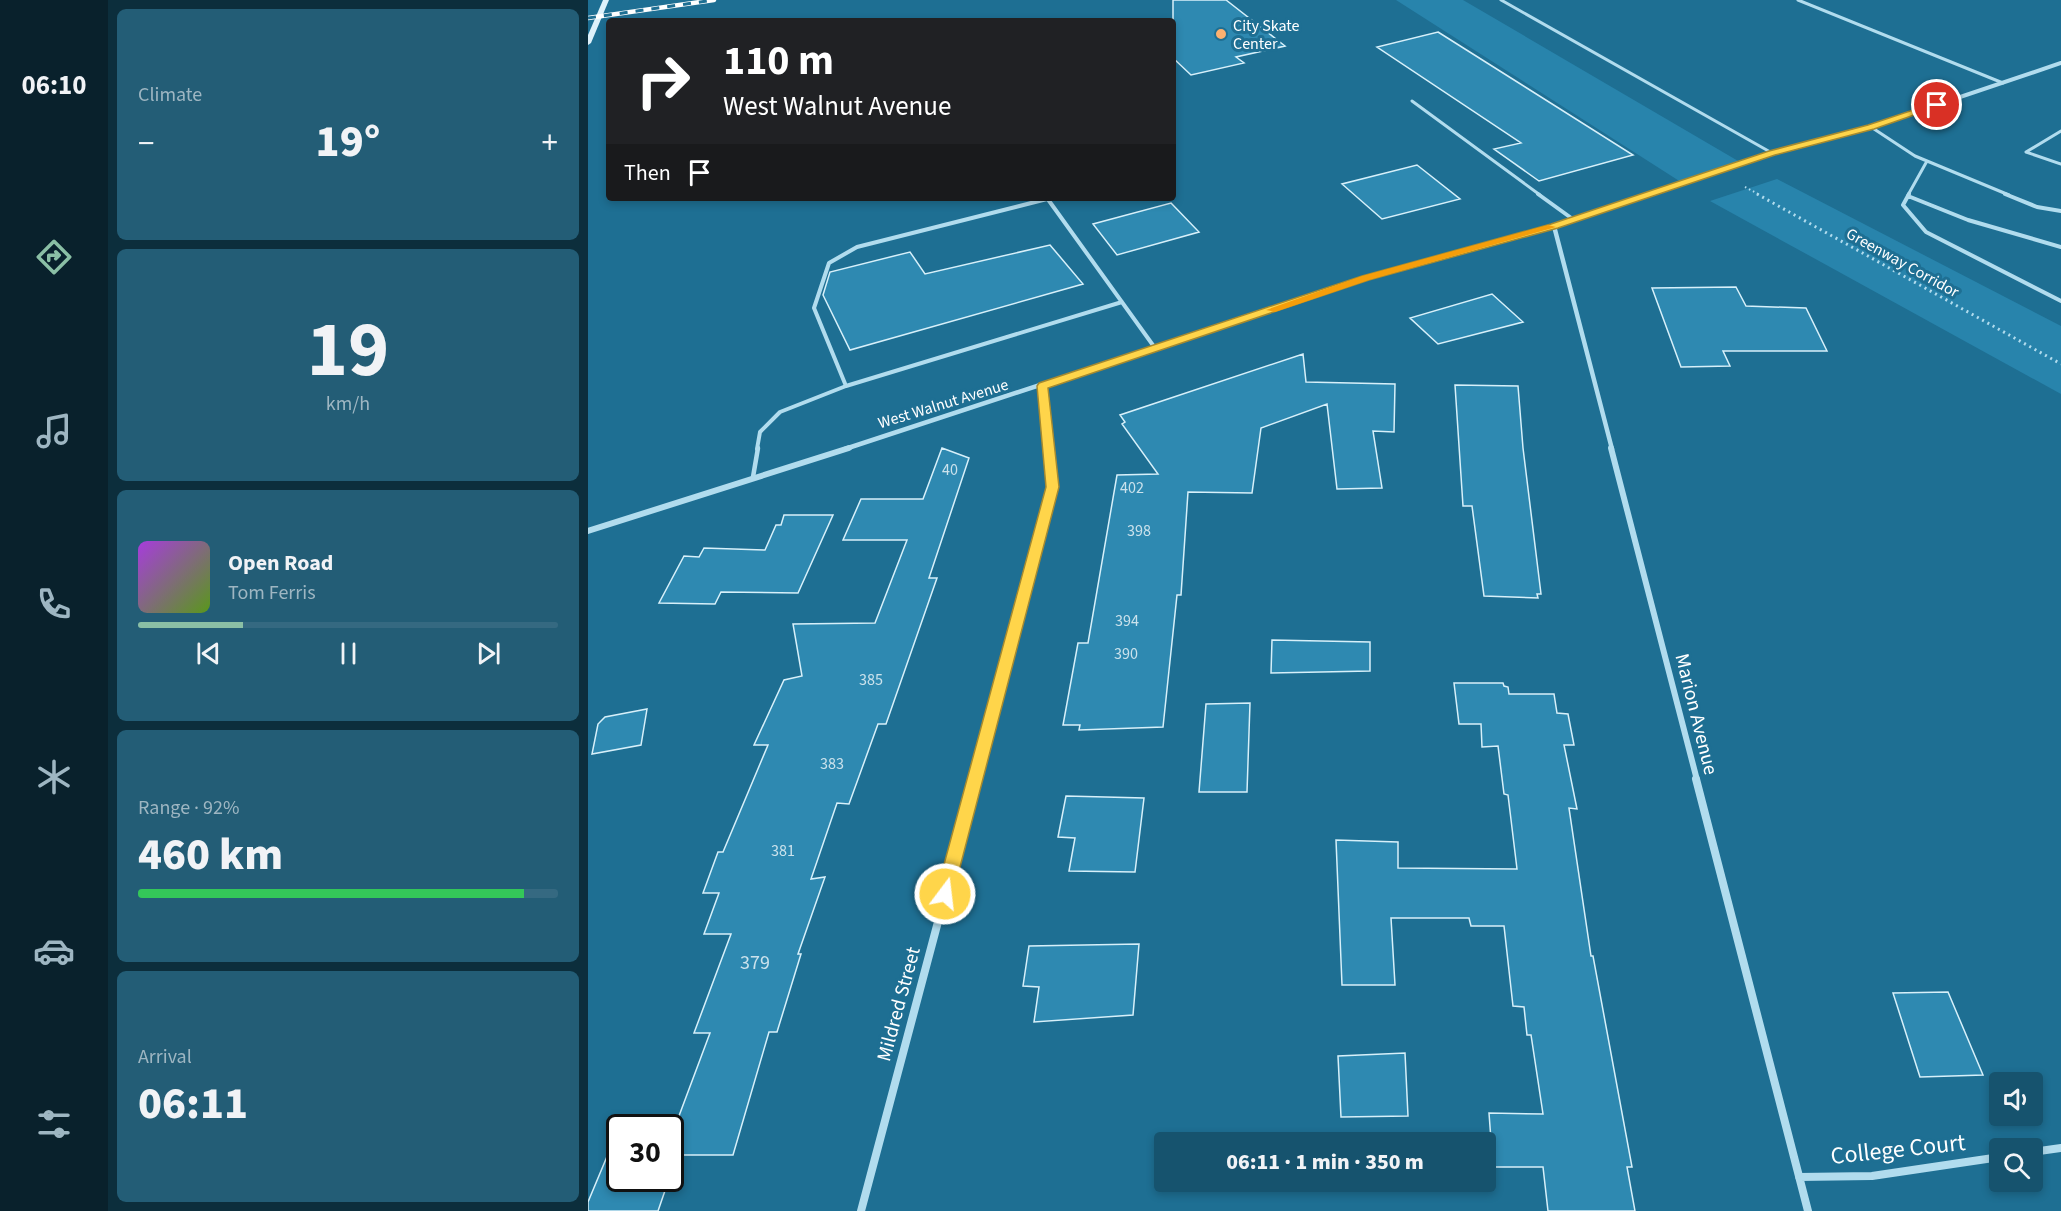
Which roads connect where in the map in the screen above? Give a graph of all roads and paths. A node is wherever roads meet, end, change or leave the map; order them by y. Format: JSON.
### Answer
{"nodes":[{"id":1,"x":606,"y":0,"type":"edge"},
{"id":2,"x":1501,"y":0,"type":"edge"},
{"id":3,"x":1798,"y":0,"type":"edge"},
{"id":4,"x":588,"y":43,"type":"edge"},
{"id":5,"x":2061,"y":63,"type":"edge"},
{"id":6,"x":2003,"y":83,"type":"junction"},
{"id":7,"x":1412,"y":101,"type":"dead end"},
{"id":8,"x":1871,"y":127,"type":"junction"},
{"id":9,"x":2061,"y":131,"type":"edge"},
{"id":10,"x":1772,"y":153,"type":"junction"},
{"id":11,"x":1927,"y":161,"type":"junction"},
{"id":12,"x":2061,"y":164,"type":"edge"},
{"id":13,"x":1740,"y":184,"type":"dead end"},
{"id":14,"x":1908,"y":196,"type":"junction"},
{"id":15,"x":1039,"y":201,"type":"edge"},
{"id":16,"x":1048,"y":201,"type":"edge"},
{"id":17,"x":2061,"y":211,"type":"edge"},
{"id":18,"x":1574,"y":220,"type":"junction"},
{"id":19,"x":1554,"y":226,"type":"junction"},
{"id":20,"x":2061,"y":247,"type":"edge"},
{"id":21,"x":2061,"y":300,"type":"edge"},
{"id":22,"x":1122,"y":303,"type":"junction"},
{"id":23,"x":1155,"y":348,"type":"junction"},
{"id":24,"x":2061,"y":364,"type":"edge"},
{"id":25,"x":846,"y":386,"type":"junction"},
{"id":26,"x":1042,"y":386,"type":"junction"},
{"id":27,"x":753,"y":477,"type":"junction"},
{"id":28,"x":588,"y":531,"type":"edge"},
{"id":29,"x":2061,"y":1148,"type":"edge"},
{"id":30,"x":2043,"y":1150,"type":"edge"},
{"id":31,"x":1989,"y":1159,"type":"edge"},
{"id":32,"x":1799,"y":1177,"type":"junction"},
{"id":33,"x":861,"y":1211,"type":"edge"},
{"id":34,"x":1808,"y":1211,"type":"edge"}],
"edges":[{"from":1,"to":4,"type":"street"},
{"from":2,"to":10,"type":"lane"},
{"from":3,"to":6,"type":"lane"},
{"from":5,"to":6,"type":"street","name":"West Walnut Avenue"},
{"from":6,"to":8,"type":"street","name":"West Walnut Avenue"},
{"from":7,"to":18,"type":"lane"},
{"from":8,"to":10,"type":"street","name":"West Walnut Avenue"},
{"from":8,"to":11,"type":"lane"},
{"from":9,"to":12,"type":"lane"},
{"from":10,"to":18,"type":"street","name":"West Walnut Avenue"},
{"from":11,"to":14,"type":"lane"},
{"from":11,"to":17,"type":"lane"},
{"from":13,"to":24,"type":"path","name":"Greenway Corridor"},
{"from":14,"to":20,"type":"lane"},
{"from":14,"to":21,"type":"lane"},
{"from":15,"to":25,"type":"lane"},
{"from":16,"to":22,"type":"lane"},
{"from":18,"to":19,"type":"street","name":"West Walnut Avenue"},
{"from":19,"to":23,"type":"street","name":"West Walnut Avenue"},
{"from":19,"to":32,"type":"street","name":"Marion Avenue"},
{"from":22,"to":23,"type":"lane"},
{"from":22,"to":25,"type":"lane"},
{"from":23,"to":26,"type":"street","name":"West Walnut Avenue"},
{"from":25,"to":27,"type":"lane"},
{"from":26,"to":27,"type":"street","name":"West Walnut Avenue"},
{"from":26,"to":33,"type":"street","name":"Mildred Street"},
{"from":27,"to":28,"type":"street","name":"West Walnut Avenue"},
{"from":29,"to":30,"type":"street"},
{"from":31,"to":32,"type":"street","name":"College Court"},
{"from":32,"to":34,"type":"street","name":"Marion Avenue"}]}
